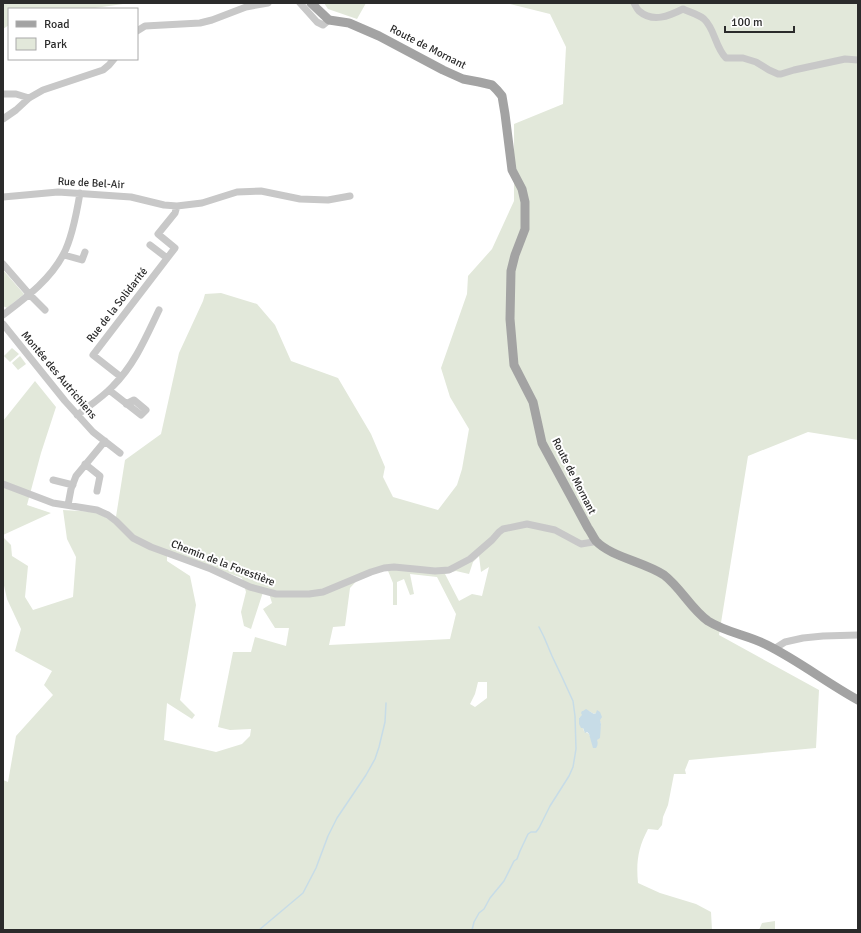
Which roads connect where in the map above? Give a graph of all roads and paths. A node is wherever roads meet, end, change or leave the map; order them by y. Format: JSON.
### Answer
{"nodes":[{"id":1,"x":268,"y":3,"type":"edge"},
{"id":2,"x":300,"y":3,"type":"edge"},
{"id":3,"x":311,"y":3,"type":"edge"},
{"id":4,"x":634,"y":3,"type":"edge"},
{"id":5,"x":329,"y":20,"type":"junction"},
{"id":6,"x":138,"y":30,"type":"edge"},
{"id":7,"x":113,"y":60,"type":"edge"},
{"id":8,"x":858,"y":60,"type":"edge"},
{"id":9,"x":3,"y":94,"type":"edge"},
{"id":10,"x":30,"y":98,"type":"junction"},
{"id":11,"x":3,"y":119,"type":"edge"},
{"id":12,"x":80,"y":193,"type":"junction"},
{"id":13,"x":350,"y":196,"type":"dead end"},
{"id":14,"x":3,"y":198,"type":"edge"},
{"id":15,"x":177,"y":206,"type":"junction"},
{"id":16,"x":150,"y":245,"type":"dead end"},
{"id":17,"x":85,"y":252,"type":"dead end"},
{"id":18,"x":64,"y":255,"type":"junction"},
{"id":19,"x":167,"y":258,"type":"junction"},
{"id":20,"x":3,"y":264,"type":"edge"},
{"id":21,"x":30,"y":295,"type":"junction"},
{"id":22,"x":46,"y":310,"type":"dead end"},
{"id":23,"x":159,"y":310,"type":"dead end"},
{"id":24,"x":3,"y":317,"type":"edge"},
{"id":25,"x":3,"y":324,"type":"edge"},
{"id":26,"x":121,"y":378,"type":"junction"},
{"id":27,"x":109,"y":390,"type":"junction"},
{"id":28,"x":126,"y":404,"type":"dead end"},
{"id":29,"x":77,"y":415,"type":"junction"},
{"id":30,"x":105,"y":441,"type":"junction"},
{"id":31,"x":120,"y":453,"type":"dead end"},
{"id":32,"x":85,"y":464,"type":"junction"},
{"id":33,"x":54,"y":480,"type":"dead end"},
{"id":34,"x":3,"y":484,"type":"edge"},
{"id":35,"x":73,"y":485,"type":"junction"},
{"id":36,"x":97,"y":491,"type":"dead end"},
{"id":37,"x":68,"y":505,"type":"junction"},
{"id":38,"x":596,"y":540,"type":"junction"},
{"id":39,"x":858,"y":635,"type":"edge"},
{"id":40,"x":774,"y":649,"type":"junction"},
{"id":41,"x":858,"y":700,"type":"edge"}],
"edges":[{"from":1,"to":6,"type":"street"},
{"from":2,"to":5,"type":"street"},
{"from":3,"to":5,"type":"main road"},
{"from":4,"to":8,"type":"street"},
{"from":5,"to":38,"type":"main road","name":"Route de Mornant"},
{"from":7,"to":10,"type":"street"},
{"from":9,"to":10,"type":"street"},
{"from":10,"to":11,"type":"street"},
{"from":12,"to":14,"type":"street","name":"Rue de Bel-Air"},
{"from":12,"to":15,"type":"street","name":"Rue de Bel-Air"},
{"from":12,"to":18,"type":"street"},
{"from":13,"to":15,"type":"street","name":"Rue de Bel-Air"},
{"from":15,"to":19,"type":"street"},
{"from":16,"to":19,"type":"street"},
{"from":17,"to":18,"type":"street"},
{"from":18,"to":21,"type":"street"},
{"from":19,"to":26,"type":"street","name":"Rue de la Solidarité"},
{"from":20,"to":21,"type":"street"},
{"from":21,"to":22,"type":"street"},
{"from":21,"to":24,"type":"street"},
{"from":23,"to":26,"type":"street"},
{"from":25,"to":29,"type":"street","name":"Montée des Autrichiens"},
{"from":26,"to":27,"type":"street"},
{"from":27,"to":28,"type":"street"},
{"from":27,"to":29,"type":"street"},
{"from":29,"to":30,"type":"street","name":"Montée des Autrichiens"},
{"from":30,"to":31,"type":"street","name":"Montée des Autrichiens"},
{"from":30,"to":32,"type":"street"},
{"from":32,"to":35,"type":"street"},
{"from":32,"to":36,"type":"street"},
{"from":33,"to":35,"type":"street"},
{"from":34,"to":37,"type":"street","name":"Chemin de la Forestière"},
{"from":35,"to":37,"type":"street"},
{"from":37,"to":38,"type":"street","name":"Chemin de la Forestière"},
{"from":38,"to":40,"type":"main road","name":"Route de Mornant"},
{"from":39,"to":40,"type":"street"},
{"from":40,"to":41,"type":"main road","name":"Route de Mornant"}]}
